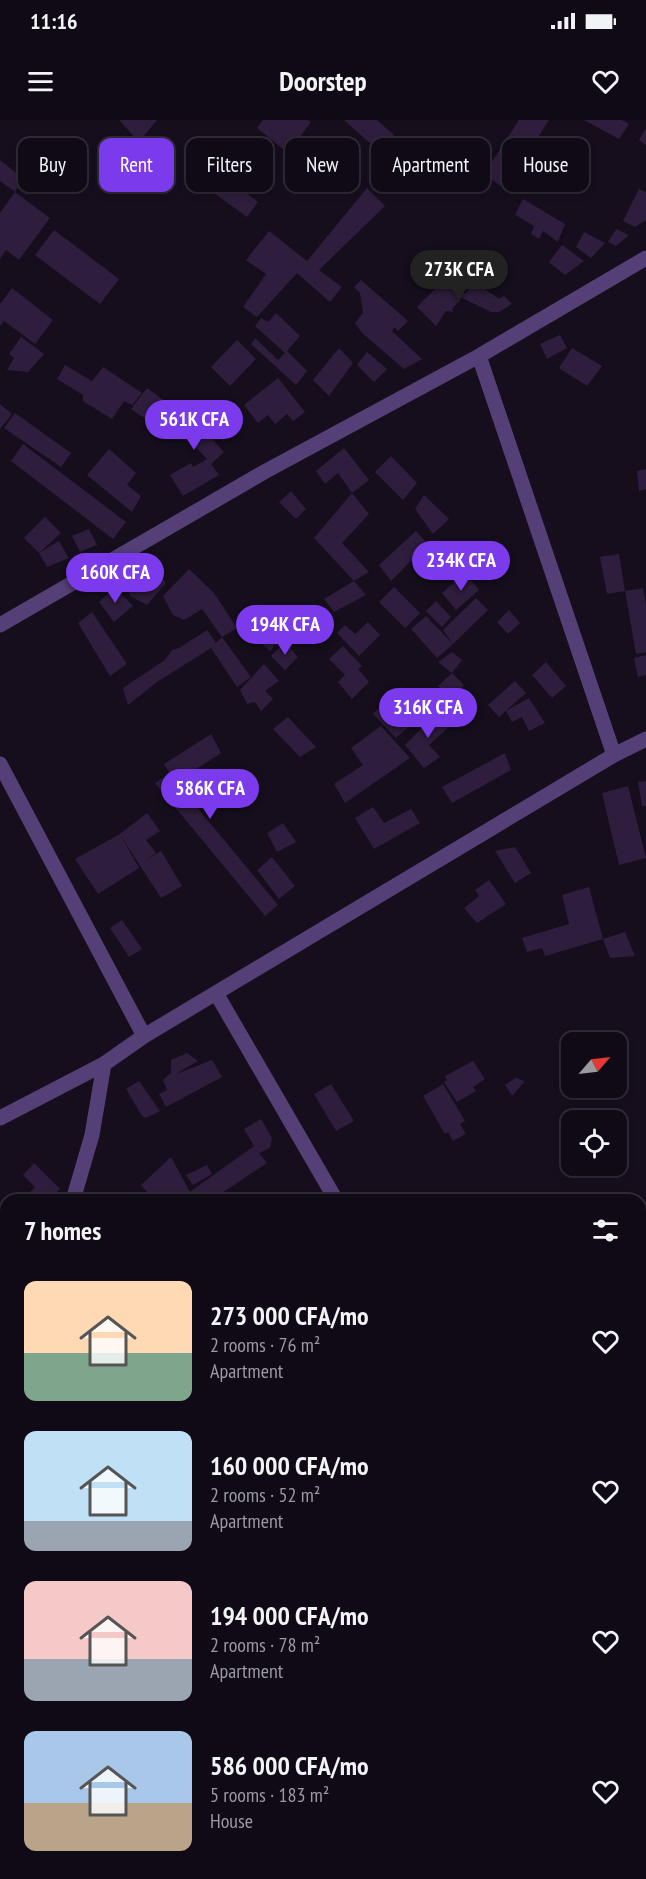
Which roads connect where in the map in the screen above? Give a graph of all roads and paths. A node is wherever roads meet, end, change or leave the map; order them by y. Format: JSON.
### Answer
{"nodes":[{"id":1,"x":646,"y":258,"type":"edge"},
{"id":2,"x":480,"y":356,"type":"junction"},
{"id":3,"x":0,"y":625,"type":"edge"},
{"id":4,"x":646,"y":739,"type":"edge"},
{"id":5,"x":614,"y":755,"type":"junction"},
{"id":6,"x":0,"y":764,"type":"edge"},
{"id":7,"x":216,"y":993,"type":"junction"},
{"id":8,"x":144,"y":1036,"type":"junction"},
{"id":9,"x":104,"y":1064,"type":"junction"},
{"id":10,"x":0,"y":1118,"type":"edge"},
{"id":11,"x":75,"y":1194,"type":"edge"},
{"id":12,"x":333,"y":1194,"type":"edge"}],
"edges":[{"from":1,"to":2,"type":"street"},
{"from":2,"to":3,"type":"street"},
{"from":2,"to":5,"type":"street"},
{"from":4,"to":5,"type":"street"},
{"from":5,"to":7,"type":"street"},
{"from":6,"to":8,"type":"street"},
{"from":7,"to":8,"type":"street"},
{"from":7,"to":12,"type":"street"},
{"from":8,"to":9,"type":"street"},
{"from":9,"to":10,"type":"street"},
{"from":9,"to":11,"type":"street"}]}
